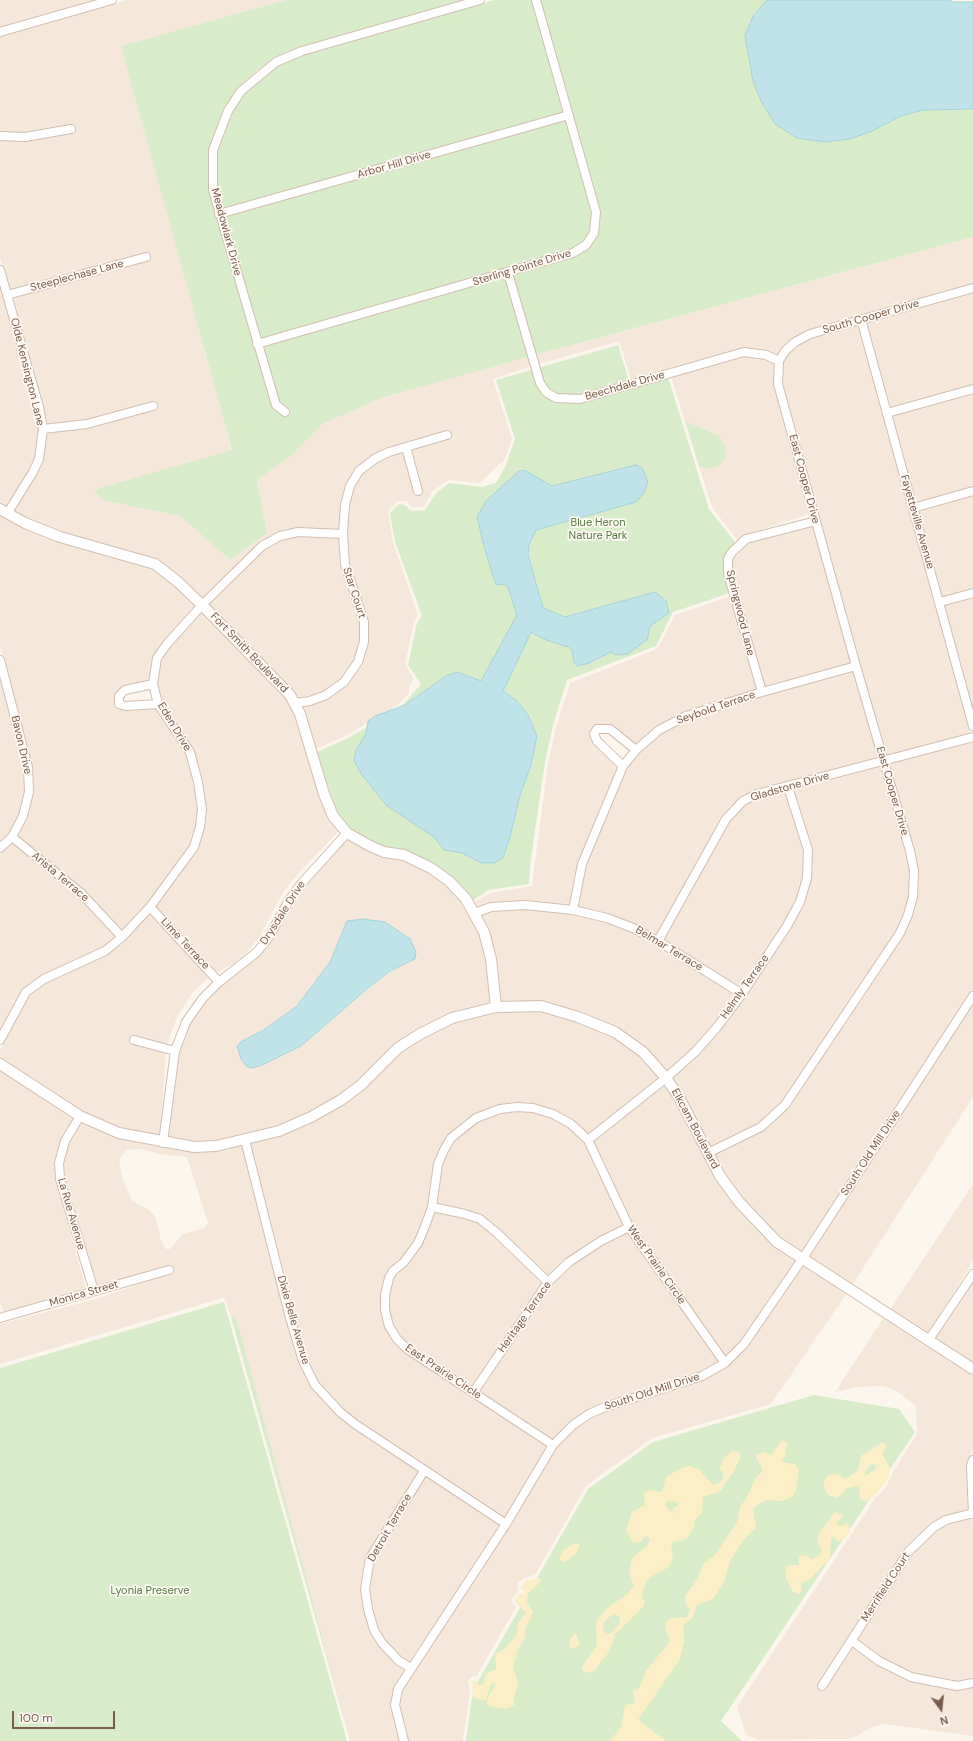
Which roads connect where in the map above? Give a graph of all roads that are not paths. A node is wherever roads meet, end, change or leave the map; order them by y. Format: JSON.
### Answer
{"nodes":[{"id":1,"x":112,"y":0,"type":"edge"},
{"id":2,"x":480,"y":0,"type":"edge"},
{"id":3,"x":536,"y":0,"type":"edge"},
{"id":4,"x":0,"y":32,"type":"edge"},
{"id":5,"x":569,"y":115,"type":"junction"},
{"id":6,"x":71,"y":129,"type":"dead end"},
{"id":7,"x":0,"y":136,"type":"edge"},
{"id":8,"x":219,"y":214,"type":"junction"},
{"id":9,"x":146,"y":257,"type":"dead end"},
{"id":10,"x":0,"y":270,"type":"edge"},
{"id":11,"x":508,"y":272,"type":"junction"},
{"id":12,"x":973,"y":288,"type":"edge"},
{"id":13,"x":7,"y":296,"type":"junction"},
{"id":14,"x":861,"y":319,"type":"junction"},
{"id":15,"x":257,"y":344,"type":"junction"},
{"id":16,"x":779,"y":361,"type":"junction"},
{"id":17,"x":973,"y":389,"type":"edge"},
{"id":18,"x":153,"y":406,"type":"dead end"},
{"id":19,"x":285,"y":412,"type":"dead end"},
{"id":20,"x":887,"y":413,"type":"junction"},
{"id":21,"x":43,"y":429,"type":"junction"},
{"id":22,"x":447,"y":435,"type":"dead end"},
{"id":23,"x":406,"y":446,"type":"junction"},
{"id":24,"x":418,"y":491,"type":"dead end"},
{"id":25,"x":973,"y":491,"type":"edge"},
{"id":26,"x":913,"y":508,"type":"junction"},
{"id":27,"x":4,"y":512,"type":"edge"},
{"id":28,"x":816,"y":521,"type":"junction"},
{"id":29,"x":343,"y":534,"type":"junction"},
{"id":30,"x":973,"y":592,"type":"edge"},
{"id":31,"x":940,"y":602,"type":"junction"},
{"id":32,"x":202,"y":605,"type":"junction"},
{"id":33,"x":0,"y":660,"type":"edge"},
{"id":34,"x":856,"y":666,"type":"junction"},
{"id":35,"x":153,"y":684,"type":"junction"},
{"id":36,"x":762,"y":692,"type":"junction"},
{"id":37,"x":295,"y":703,"type":"junction"},
{"id":38,"x":158,"y":704,"type":"junction"},
{"id":39,"x":973,"y":726,"type":"edge"},
{"id":40,"x":973,"y":737,"type":"edge"},
{"id":41,"x":636,"y":750,"type":"junction"},
{"id":42,"x":883,"y":761,"type":"junction"},
{"id":43,"x":623,"y":766,"type":"junction"},
{"id":44,"x":788,"y":787,"type":"junction"},
{"id":45,"x":347,"y":833,"type":"junction"},
{"id":46,"x":12,"y":837,"type":"junction"},
{"id":47,"x":0,"y":848,"type":"edge"},
{"id":48,"x":150,"y":907,"type":"junction"},
{"id":49,"x":573,"y":910,"type":"junction"},
{"id":50,"x":474,"y":912,"type":"junction"},
{"id":51,"x":122,"y":937,"type":"junction"},
{"id":52,"x":658,"y":941,"type":"junction"},
{"id":53,"x":219,"y":982,"type":"junction"},
{"id":54,"x":742,"y":994,"type":"junction"},
{"id":55,"x":973,"y":996,"type":"edge"},
{"id":56,"x":496,"y":1007,"type":"junction"},
{"id":57,"x":0,"y":1040,"type":"edge"},
{"id":58,"x":134,"y":1040,"type":"dead end"},
{"id":59,"x":175,"y":1050,"type":"junction"},
{"id":60,"x":0,"y":1064,"type":"edge"},
{"id":61,"x":666,"y":1078,"type":"junction"},
{"id":62,"x":80,"y":1116,"type":"junction"},
{"id":63,"x":245,"y":1140,"type":"junction"},
{"id":64,"x":588,"y":1140,"type":"junction"},
{"id":65,"x":163,"y":1143,"type":"junction"},
{"id":66,"x":708,"y":1153,"type":"junction"},
{"id":67,"x":432,"y":1207,"type":"junction"},
{"id":68,"x":629,"y":1227,"type":"junction"},
{"id":69,"x":802,"y":1260,"type":"junction"},
{"id":70,"x":169,"y":1270,"type":"dead end"},
{"id":71,"x":973,"y":1274,"type":"edge"},
{"id":72,"x":548,"y":1282,"type":"junction"},
{"id":73,"x":94,"y":1291,"type":"junction"},
{"id":74,"x":0,"y":1318,"type":"edge"},
{"id":75,"x":928,"y":1341,"type":"junction"},
{"id":76,"x":725,"y":1363,"type":"junction"},
{"id":77,"x":973,"y":1369,"type":"edge"},
{"id":78,"x":473,"y":1393,"type":"junction"},
{"id":79,"x":553,"y":1445,"type":"junction"},
{"id":80,"x":973,"y":1460,"type":"edge"},
{"id":81,"x":424,"y":1471,"type":"junction"},
{"id":82,"x":973,"y":1514,"type":"edge"},
{"id":83,"x":506,"y":1524,"type":"junction"},
{"id":84,"x":852,"y":1641,"type":"junction"},
{"id":85,"x":411,"y":1668,"type":"junction"},
{"id":86,"x":973,"y":1683,"type":"edge"},
{"id":87,"x":822,"y":1686,"type":"dead end"},
{"id":88,"x":404,"y":1741,"type":"edge"}],
"edges":[{"from":1,"to":4,"type":"street"},
{"from":2,"to":8,"type":"street","name":"Meadowlark Drive"},
{"from":3,"to":5,"type":"street","name":"Sterling Pointe Drive"},
{"from":5,"to":8,"type":"street","name":"Arbor Hill Drive"},
{"from":5,"to":11,"type":"street","name":"Sterling Pointe Drive"},
{"from":6,"to":7,"type":"street"},
{"from":8,"to":15,"type":"street","name":"Meadowlark Drive"},
{"from":9,"to":13,"type":"street","name":"Steeplechase Lane"},
{"from":10,"to":13,"type":"street","name":"Olde Kensington Lane"},
{"from":11,"to":15,"type":"street","name":"Sterling Pointe Drive"},
{"from":11,"to":16,"type":"street","name":"Beechdale Drive"},
{"from":12,"to":14,"type":"street","name":"South Cooper Drive"},
{"from":13,"to":21,"type":"street","name":"Olde Kensington Lane"},
{"from":14,"to":16,"type":"street","name":"South Cooper Drive"},
{"from":14,"to":20,"type":"street","name":"Fayetteville Avenue"},
{"from":15,"to":19,"type":"street","name":"Meadowlark Drive"},
{"from":16,"to":28,"type":"street","name":"East Cooper Drive"},
{"from":17,"to":20,"type":"street"},
{"from":18,"to":21,"type":"street"},
{"from":20,"to":26,"type":"street","name":"Fayetteville Avenue"},
{"from":21,"to":27,"type":"street","name":"Olde Kensington Lane"},
{"from":22,"to":23,"type":"street","name":"Star Court"},
{"from":23,"to":24,"type":"street"},
{"from":23,"to":29,"type":"street","name":"Star Court"},
{"from":25,"to":26,"type":"street"},
{"from":26,"to":31,"type":"street","name":"Fayetteville Avenue"},
{"from":27,"to":32,"type":"street","name":"Fort Smith Boulevard"},
{"from":28,"to":34,"type":"street","name":"East Cooper Drive"},
{"from":28,"to":36,"type":"street","name":"Springwood Lane"},
{"from":29,"to":32,"type":"street","name":"Eden Drive"},
{"from":29,"to":37,"type":"street","name":"Star Court"},
{"from":30,"to":31,"type":"street"},
{"from":31,"to":39,"type":"street","name":"Fayetteville Avenue"},
{"from":32,"to":35,"type":"street","name":"Eden Drive"},
{"from":32,"to":37,"type":"street","name":"Fort Smith Boulevard"},
{"from":33,"to":46,"type":"street","name":"Bavon Drive"},
{"from":34,"to":36,"type":"street","name":"Seybold Terrace"},
{"from":34,"to":42,"type":"street","name":"East Cooper Drive"},
{"from":35,"to":38,"type":"street","name":"Eden Drive"},
{"from":35,"to":38,"type":"street"},
{"from":36,"to":41,"type":"street","name":"Seybold Terrace"},
{"from":37,"to":45,"type":"street","name":"Fort Smith Boulevard"},
{"from":38,"to":48,"type":"street","name":"Eden Drive"},
{"from":40,"to":42,"type":"street","name":"Gladstone Drive"},
{"from":41,"to":43,"type":"street","name":"Seybold Terrace"},
{"from":41,"to":43,"type":"street"},
{"from":42,"to":44,"type":"street","name":"Gladstone Drive"},
{"from":42,"to":66,"type":"street","name":"East Cooper Drive"},
{"from":43,"to":49,"type":"street","name":"Seybold Terrace"},
{"from":44,"to":52,"type":"street","name":"Gladstone Drive"},
{"from":44,"to":54,"type":"street","name":"Helmly Terrace"},
{"from":45,"to":50,"type":"street","name":"Fort Smith Boulevard"},
{"from":45,"to":53,"type":"street","name":"Drysdale Drive"},
{"from":46,"to":47,"type":"street","name":"Bavon Drive"},
{"from":46,"to":51,"type":"street","name":"Arista Terrace"},
{"from":48,"to":51,"type":"street","name":"Eden Drive"},
{"from":48,"to":53,"type":"street","name":"Lime Terrace"},
{"from":49,"to":50,"type":"street","name":"Belmar Terrace"},
{"from":49,"to":52,"type":"street","name":"Belmar Terrace"},
{"from":50,"to":56,"type":"street","name":"Fort Smith Boulevard"},
{"from":51,"to":57,"type":"street","name":"Eden Drive"},
{"from":52,"to":54,"type":"street","name":"Belmar Terrace"},
{"from":53,"to":59,"type":"street","name":"Drysdale Drive"},
{"from":54,"to":61,"type":"street","name":"Helmly Terrace"},
{"from":55,"to":69,"type":"street","name":"South Old Mill Drive"},
{"from":56,"to":61,"type":"street","name":"Elkcam Boulevard"},
{"from":56,"to":63,"type":"street","name":"Elkcam Boulevard"},
{"from":58,"to":59,"type":"street"},
{"from":59,"to":65,"type":"street","name":"Drysdale Drive"},
{"from":60,"to":62,"type":"street","name":"Elkcam Boulevard"},
{"from":61,"to":64,"type":"street","name":"Helmly Terrace"},
{"from":61,"to":66,"type":"street","name":"Elkcam Boulevard"},
{"from":62,"to":65,"type":"street","name":"Elkcam Boulevard"},
{"from":62,"to":73,"type":"street","name":"La Rue Avenue"},
{"from":63,"to":65,"type":"street","name":"Elkcam Boulevard"},
{"from":63,"to":81,"type":"street","name":"Dixie Belle Avenue"},
{"from":64,"to":67,"type":"street","name":"East Prairie Circle"},
{"from":64,"to":68,"type":"street","name":"West Prairie Circle"},
{"from":66,"to":69,"type":"street","name":"Elkcam Boulevard"},
{"from":67,"to":72,"type":"street"},
{"from":67,"to":78,"type":"street","name":"East Prairie Circle"},
{"from":68,"to":72,"type":"street","name":"Heritage Terrace"},
{"from":68,"to":76,"type":"street","name":"West Prairie Circle"},
{"from":69,"to":75,"type":"street","name":"Elkcam Boulevard"},
{"from":69,"to":76,"type":"street","name":"South Old Mill Drive"},
{"from":70,"to":73,"type":"street","name":"Monica Street"},
{"from":71,"to":75,"type":"street"},
{"from":72,"to":78,"type":"street","name":"Heritage Terrace"},
{"from":73,"to":74,"type":"street","name":"Monica Street"},
{"from":75,"to":77,"type":"street","name":"Elkcam Boulevard"},
{"from":76,"to":79,"type":"street","name":"South Old Mill Drive"},
{"from":78,"to":79,"type":"street","name":"East Prairie Circle"},
{"from":79,"to":83,"type":"street","name":"South Old Mill Drive"},
{"from":80,"to":82,"type":"street"},
{"from":81,"to":83,"type":"street","name":"Dixie Belle Avenue"},
{"from":81,"to":85,"type":"street","name":"Detroit Terrace"},
{"from":82,"to":84,"type":"street","name":"Merrifield Court"},
{"from":83,"to":85,"type":"street","name":"South Old Mill Drive"},
{"from":84,"to":86,"type":"street"},
{"from":84,"to":87,"type":"street","name":"Merrifield Court"},
{"from":85,"to":88,"type":"street","name":"South Old Mill Drive"}]}
